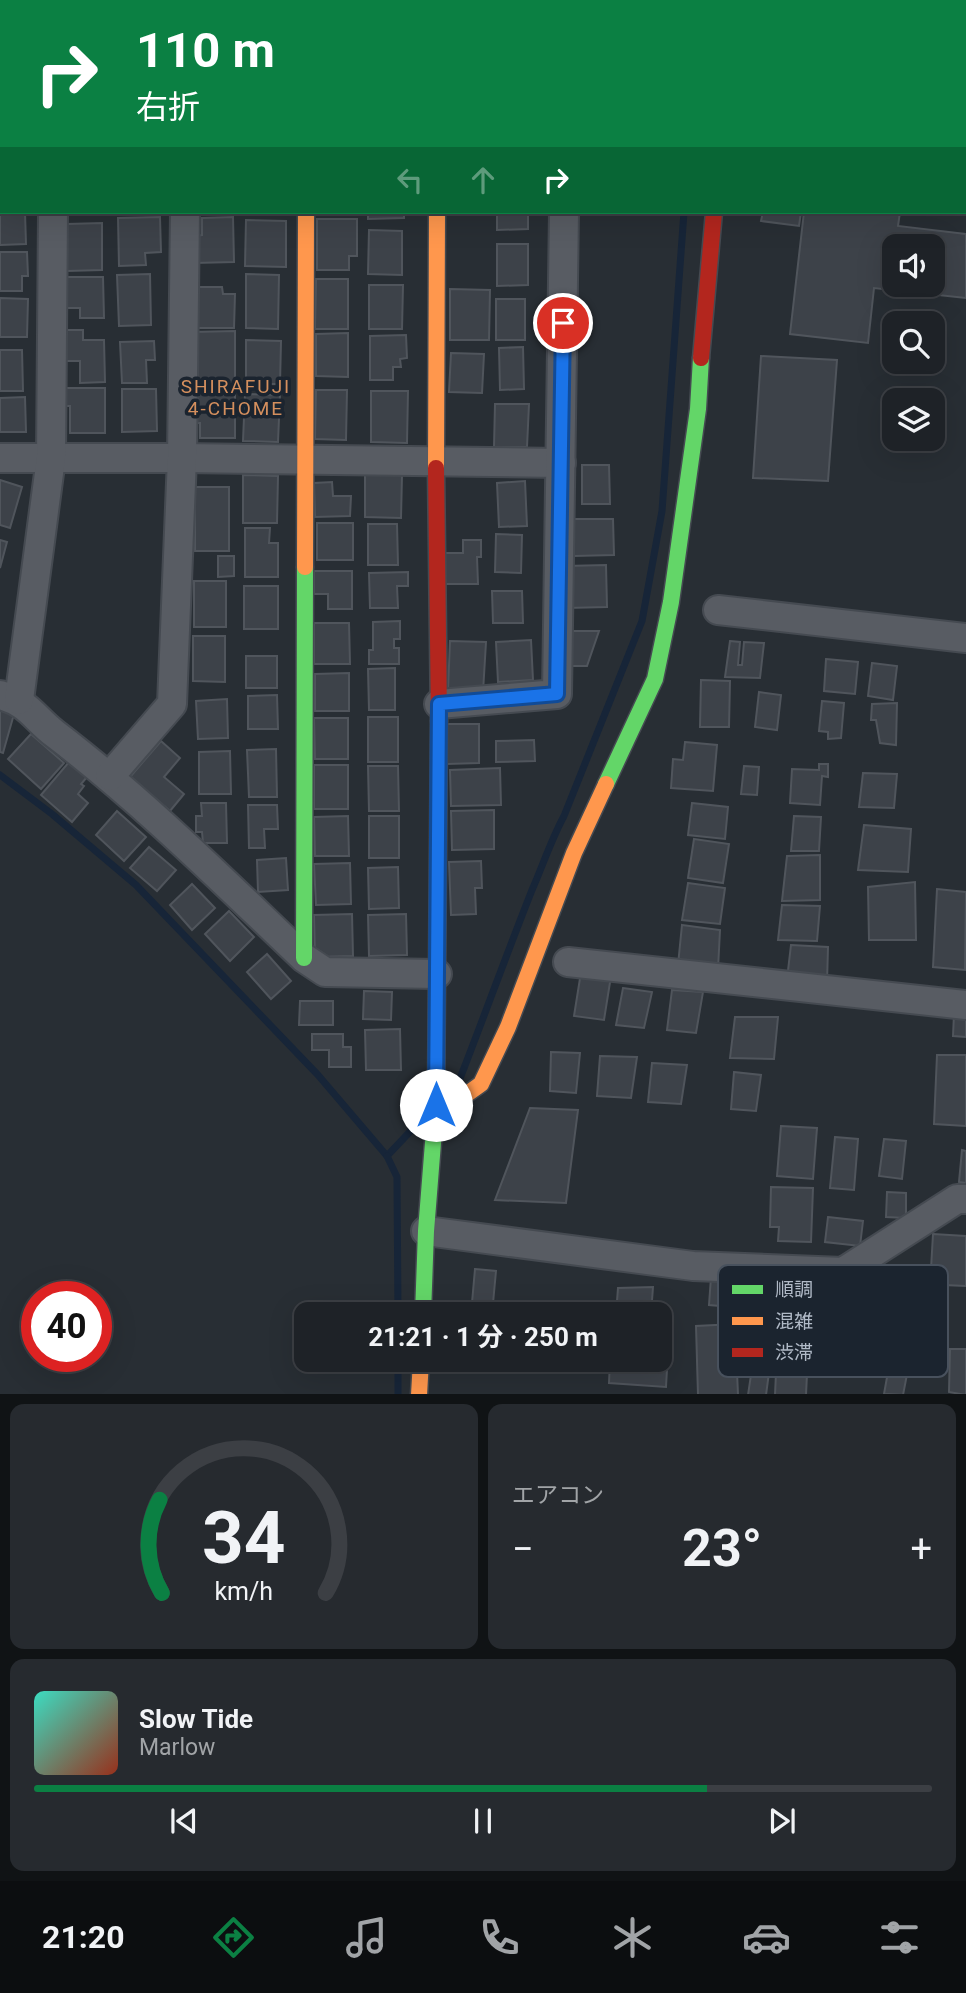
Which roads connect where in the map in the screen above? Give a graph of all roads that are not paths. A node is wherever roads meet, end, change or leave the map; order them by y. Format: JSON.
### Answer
{"nodes":[{"id":1,"x":53,"y":214,"type":"edge"},
{"id":2,"x":185,"y":214,"type":"edge"},
{"id":3,"x":306,"y":214,"type":"edge"},
{"id":4,"x":438,"y":214,"type":"edge"},
{"id":5,"x":564,"y":214,"type":"edge"},
{"id":6,"x":715,"y":214,"type":"edge"},
{"id":7,"x":0,"y":458,"type":"edge"},
{"id":8,"x":51,"y":458,"type":"junction"},
{"id":9,"x":182,"y":458,"type":"junction"},
{"id":10,"x":304,"y":460,"type":"junction"},
{"id":11,"x":437,"y":461,"type":"junction"},
{"id":12,"x":561,"y":463,"type":"junction"},
{"id":13,"x":718,"y":610,"type":"dead end"},
{"id":14,"x":966,"y":638,"type":"edge"},
{"id":15,"x":9,"y":697,"type":"edge"},
{"id":16,"x":439,"y":704,"type":"junction"},
{"id":17,"x":110,"y":776,"type":"junction"},
{"id":18,"x":304,"y":958,"type":"junction"},
{"id":19,"x":568,"y":962,"type":"dead end"},
{"id":20,"x":437,"y":974,"type":"junction"},
{"id":21,"x":966,"y":1005,"type":"edge"},
{"id":22,"x":436,"y":1112,"type":"junction"},
{"id":23,"x":966,"y":1199,"type":"edge"},
{"id":24,"x":426,"y":1231,"type":"junction"},
{"id":25,"x":854,"y":1265,"type":"edge"},
{"id":26,"x":718,"y":1267,"type":"edge"},
{"id":27,"x":423,"y":1302,"type":"edge"},
{"id":28,"x":420,"y":1372,"type":"edge"},
{"id":29,"x":419,"y":1394,"type":"edge"}],
"edges":[{"from":1,"to":8,"type":"street"},
{"from":2,"to":9,"type":"street"},
{"from":3,"to":10,"type":"street"},
{"from":4,"to":11,"type":"street"},
{"from":5,"to":12,"type":"street"},
{"from":6,"to":22,"type":"street"},
{"from":7,"to":8,"type":"street"},
{"from":8,"to":9,"type":"street"},
{"from":8,"to":15,"type":"street"},
{"from":9,"to":10,"type":"street"},
{"from":9,"to":17,"type":"street"},
{"from":10,"to":11,"type":"street"},
{"from":10,"to":18,"type":"street"},
{"from":11,"to":12,"type":"street"},
{"from":11,"to":16,"type":"street"},
{"from":12,"to":16,"type":"street"},
{"from":13,"to":14,"type":"street"},
{"from":15,"to":17,"type":"street"},
{"from":16,"to":20,"type":"street"},
{"from":17,"to":18,"type":"street"},
{"from":18,"to":20,"type":"street"},
{"from":19,"to":21,"type":"street"},
{"from":20,"to":22,"type":"street"},
{"from":22,"to":24,"type":"street"},
{"from":23,"to":25,"type":"street"},
{"from":24,"to":26,"type":"street"},
{"from":24,"to":27,"type":"street"},
{"from":28,"to":29,"type":"street"}]}
